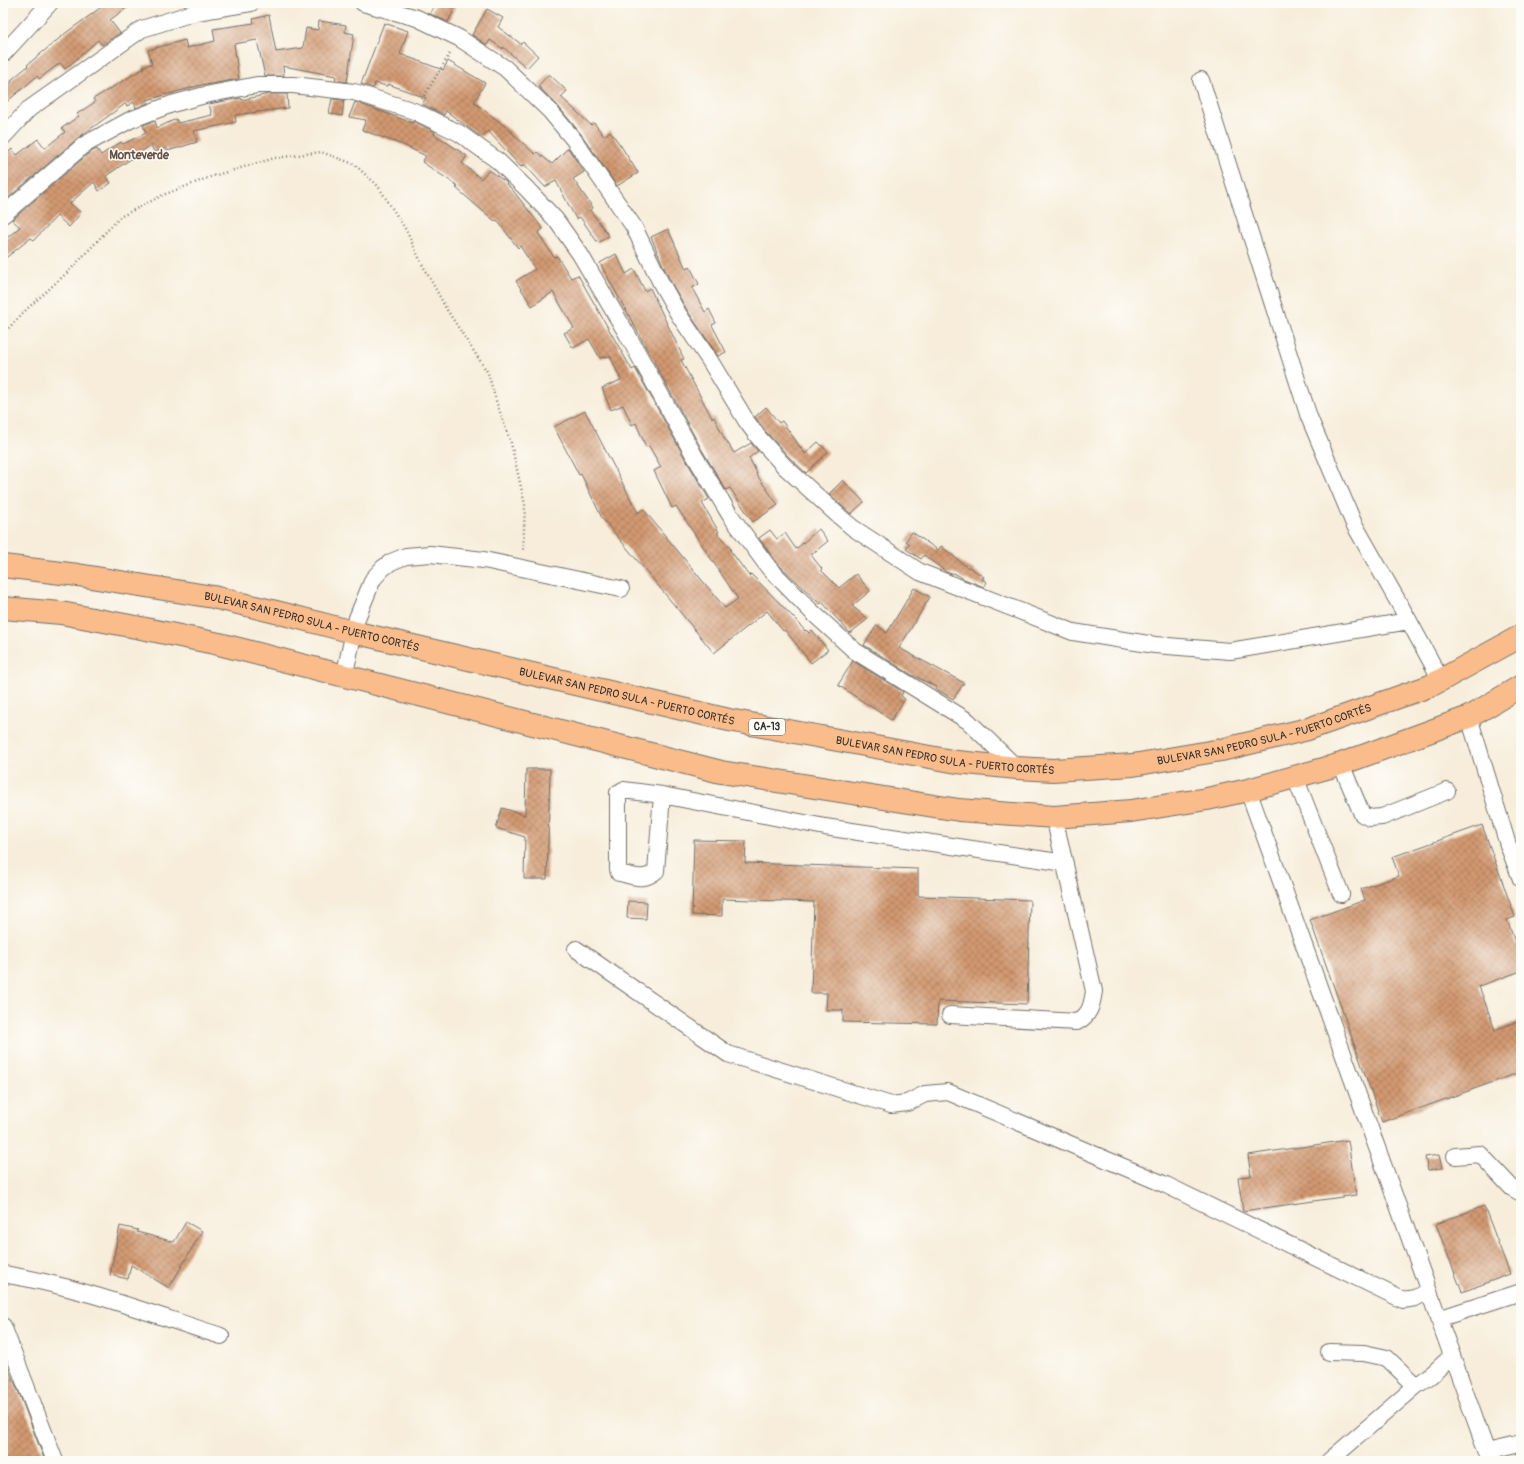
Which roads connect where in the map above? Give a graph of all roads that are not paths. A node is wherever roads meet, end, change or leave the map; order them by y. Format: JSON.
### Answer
{"nodes":[{"id":1,"x":50,"y":3,"type":"edge"},
{"id":2,"x":251,"y":3,"type":"edge"},
{"id":3,"x":363,"y":3,"type":"edge"},
{"id":4,"x":3,"y":54,"type":"edge"},
{"id":5,"x":1201,"y":80,"type":"dead end"},
{"id":6,"x":3,"y":137,"type":"edge"},
{"id":7,"x":3,"y":215,"type":"edge"},
{"id":8,"x":3,"y":566,"type":"edge"},
{"id":9,"x":621,"y":589,"type":"dead end"},
{"id":10,"x":3,"y":608,"type":"edge"},
{"id":11,"x":1409,"y":621,"type":"junction"},
{"id":12,"x":353,"y":632,"type":"junction"},
{"id":13,"x":1521,"y":636,"type":"edge"},
{"id":14,"x":344,"y":677,"type":"junction"},
{"id":15,"x":1441,"y":680,"type":"junction"},
{"id":16,"x":1521,"y":686,"type":"edge"},
{"id":17,"x":1469,"y":717,"type":"junction"},
{"id":18,"x":1341,"y":764,"type":"junction"},
{"id":19,"x":1017,"y":768,"type":"junction"},
{"id":20,"x":1295,"y":777,"type":"junction"},
{"id":21,"x":1248,"y":790,"type":"junction"},
{"id":22,"x":1447,"y":791,"type":"dead end"},
{"id":23,"x":662,"y":795,"type":"junction"},
{"id":24,"x":1054,"y":817,"type":"junction"},
{"id":25,"x":1065,"y":863,"type":"junction"},
{"id":26,"x":1521,"y":879,"type":"edge"},
{"id":27,"x":1341,"y":894,"type":"dead end"},
{"id":28,"x":576,"y":949,"type":"dead end"},
{"id":29,"x":950,"y":1015,"type":"dead end"},
{"id":30,"x":1455,"y":1156,"type":"dead end"},
{"id":31,"x":1521,"y":1192,"type":"edge"},
{"id":32,"x":3,"y":1274,"type":"edge"},
{"id":33,"x":1429,"y":1291,"type":"junction"},
{"id":34,"x":1521,"y":1292,"type":"edge"},
{"id":35,"x":1438,"y":1319,"type":"junction"},
{"id":36,"x":3,"y":1326,"type":"edge"},
{"id":37,"x":221,"y":1336,"type":"dead end"},
{"id":38,"x":1329,"y":1352,"type":"dead end"},
{"id":39,"x":1452,"y":1356,"type":"junction"},
{"id":40,"x":1416,"y":1386,"type":"junction"},
{"id":41,"x":1521,"y":1444,"type":"edge"},
{"id":42,"x":1489,"y":1456,"type":"edge"},
{"id":43,"x":55,"y":1461,"type":"edge"},
{"id":44,"x":1328,"y":1461,"type":"edge"}],
"edges":[{"from":1,"to":4,"type":"street"},
{"from":2,"to":6,"type":"street"},
{"from":3,"to":11,"type":"street"},
{"from":5,"to":11,"type":"street"},
{"from":7,"to":19,"type":"street"},
{"from":8,"to":12,"type":"highway","name":"BULEVAR SAN PEDRO SULA - PUERTO CORTÉS","number":"CA-13"},
{"from":9,"to":12,"type":"street"},
{"from":10,"to":14,"type":"highway"},
{"from":11,"to":15,"type":"street"},
{"from":12,"to":14,"type":"street"},
{"from":12,"to":19,"type":"highway","name":"BULEVAR SAN PEDRO SULA - PUERTO CORTÉS","number":"CA-13"},
{"from":13,"to":15,"type":"highway","name":"BULEVAR SAN PEDRO SULA - PUERTO CORTÉS","number":"CA-13"},
{"from":14,"to":24,"type":"highway"},
{"from":15,"to":19,"type":"highway","name":"BULEVAR SAN PEDRO SULA - PUERTO CORTÉS","number":"CA-13"},
{"from":16,"to":17,"type":"highway"},
{"from":17,"to":18,"type":"highway"},
{"from":17,"to":26,"type":"street"},
{"from":18,"to":20,"type":"highway"},
{"from":18,"to":22,"type":"street"},
{"from":20,"to":21,"type":"highway"},
{"from":20,"to":27,"type":"street"},
{"from":21,"to":24,"type":"highway"},
{"from":21,"to":33,"type":"street"},
{"from":23,"to":23,"type":"street"},
{"from":23,"to":25,"type":"street"},
{"from":24,"to":25,"type":"street"},
{"from":25,"to":29,"type":"street"},
{"from":28,"to":33,"type":"street"},
{"from":30,"to":31,"type":"street"},
{"from":32,"to":37,"type":"street"},
{"from":33,"to":35,"type":"street"},
{"from":34,"to":35,"type":"street"},
{"from":35,"to":39,"type":"street"},
{"from":36,"to":43,"type":"street"},
{"from":38,"to":40,"type":"street"},
{"from":39,"to":40,"type":"street"},
{"from":39,"to":42,"type":"street"},
{"from":40,"to":44,"type":"street"},
{"from":41,"to":42,"type":"street"}]}
